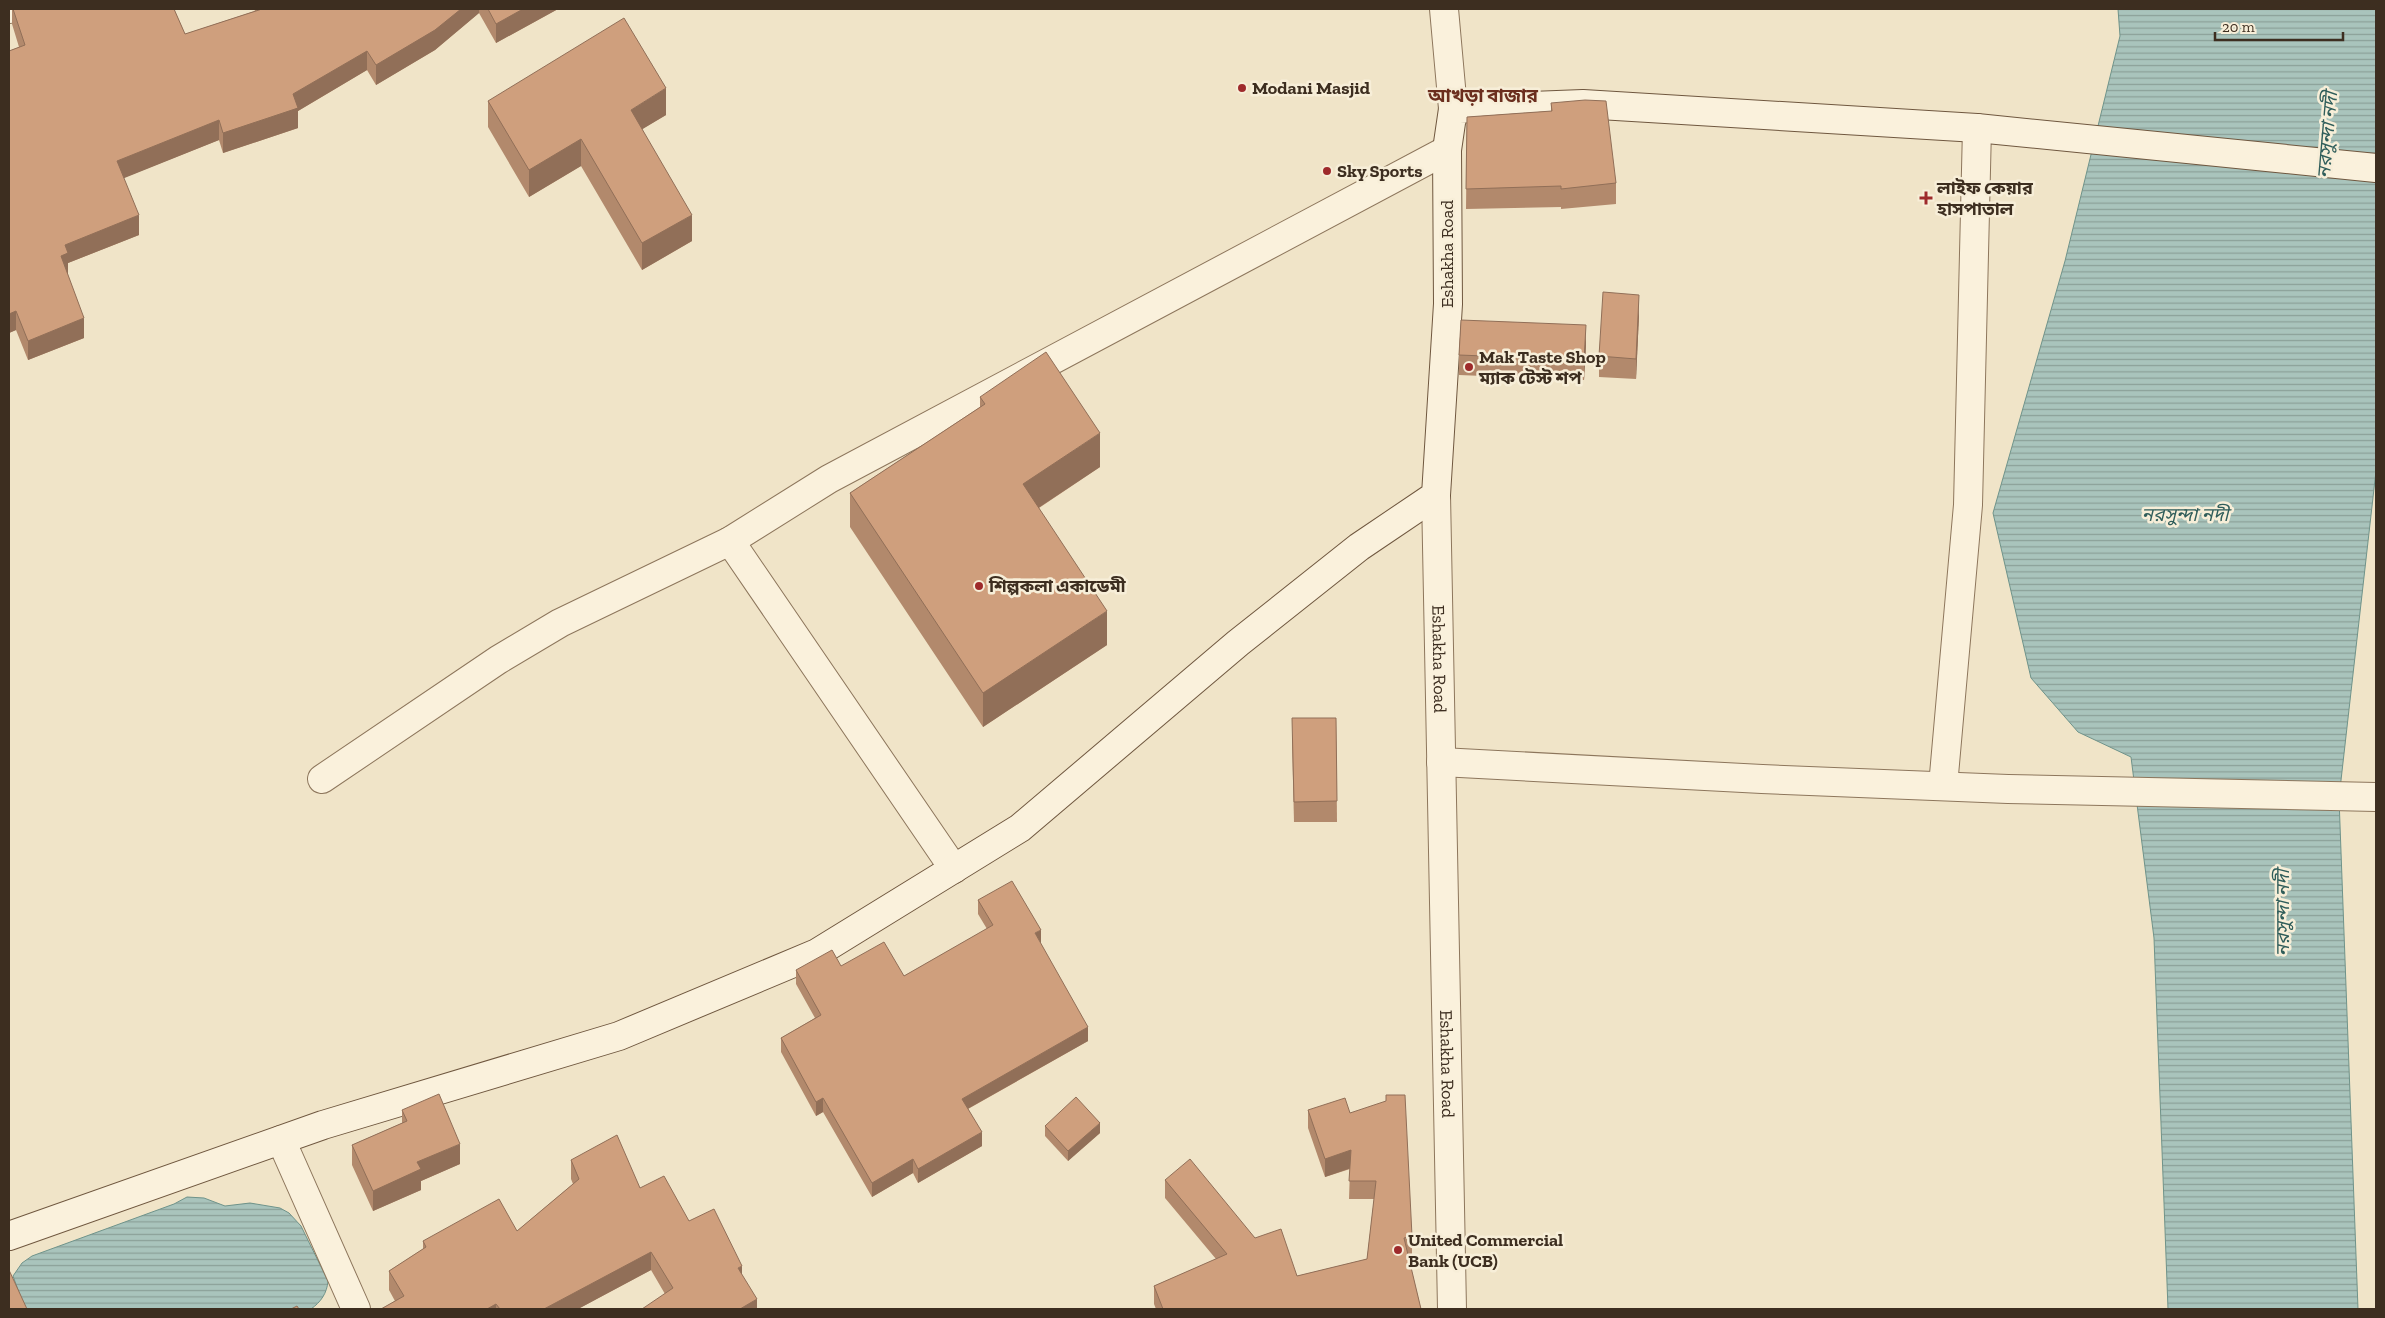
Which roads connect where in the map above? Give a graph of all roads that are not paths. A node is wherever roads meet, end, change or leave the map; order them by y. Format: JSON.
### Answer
{"nodes":[{"id":1,"x":1444,"y":9,"type":"edge"},
{"id":2,"x":1452,"y":109,"type":"junction"},
{"id":3,"x":1977,"y":128,"type":"junction"},
{"id":4,"x":1447,"y":150,"type":"junction"},
{"id":5,"x":2376,"y":168,"type":"edge"},
{"id":6,"x":1436,"y":494,"type":"junction"},
{"id":7,"x":730,"y":541,"type":"junction"},
{"id":8,"x":1441,"y":762,"type":"junction"},
{"id":9,"x":322,"y":779,"type":"dead end"},
{"id":10,"x":1943,"y":786,"type":"junction"},
{"id":11,"x":2376,"y":797,"type":"edge"},
{"id":12,"x":954,"y":869,"type":"junction"},
{"id":13,"x":281,"y":1140,"type":"junction"},
{"id":14,"x":9,"y":1236,"type":"edge"},
{"id":15,"x":356,"y":1309,"type":"edge"},
{"id":16,"x":1452,"y":1309,"type":"edge"}],
"edges":[{"from":1,"to":2,"type":"street","name":"Eshakha Road"},
{"from":2,"to":3,"type":"street"},
{"from":2,"to":4,"type":"street","name":"Eshakha Road"},
{"from":3,"to":5,"type":"street"},
{"from":3,"to":10,"type":"street"},
{"from":4,"to":6,"type":"street","name":"Eshakha Road"},
{"from":4,"to":7,"type":"street"},
{"from":6,"to":8,"type":"street","name":"Eshakha Road"},
{"from":6,"to":12,"type":"street"},
{"from":7,"to":9,"type":"street"},
{"from":7,"to":12,"type":"street"},
{"from":8,"to":10,"type":"street"},
{"from":8,"to":16,"type":"street","name":"Eshakha Road"},
{"from":10,"to":11,"type":"street"},
{"from":12,"to":13,"type":"street"},
{"from":13,"to":14,"type":"street"},
{"from":13,"to":15,"type":"street"}]}
